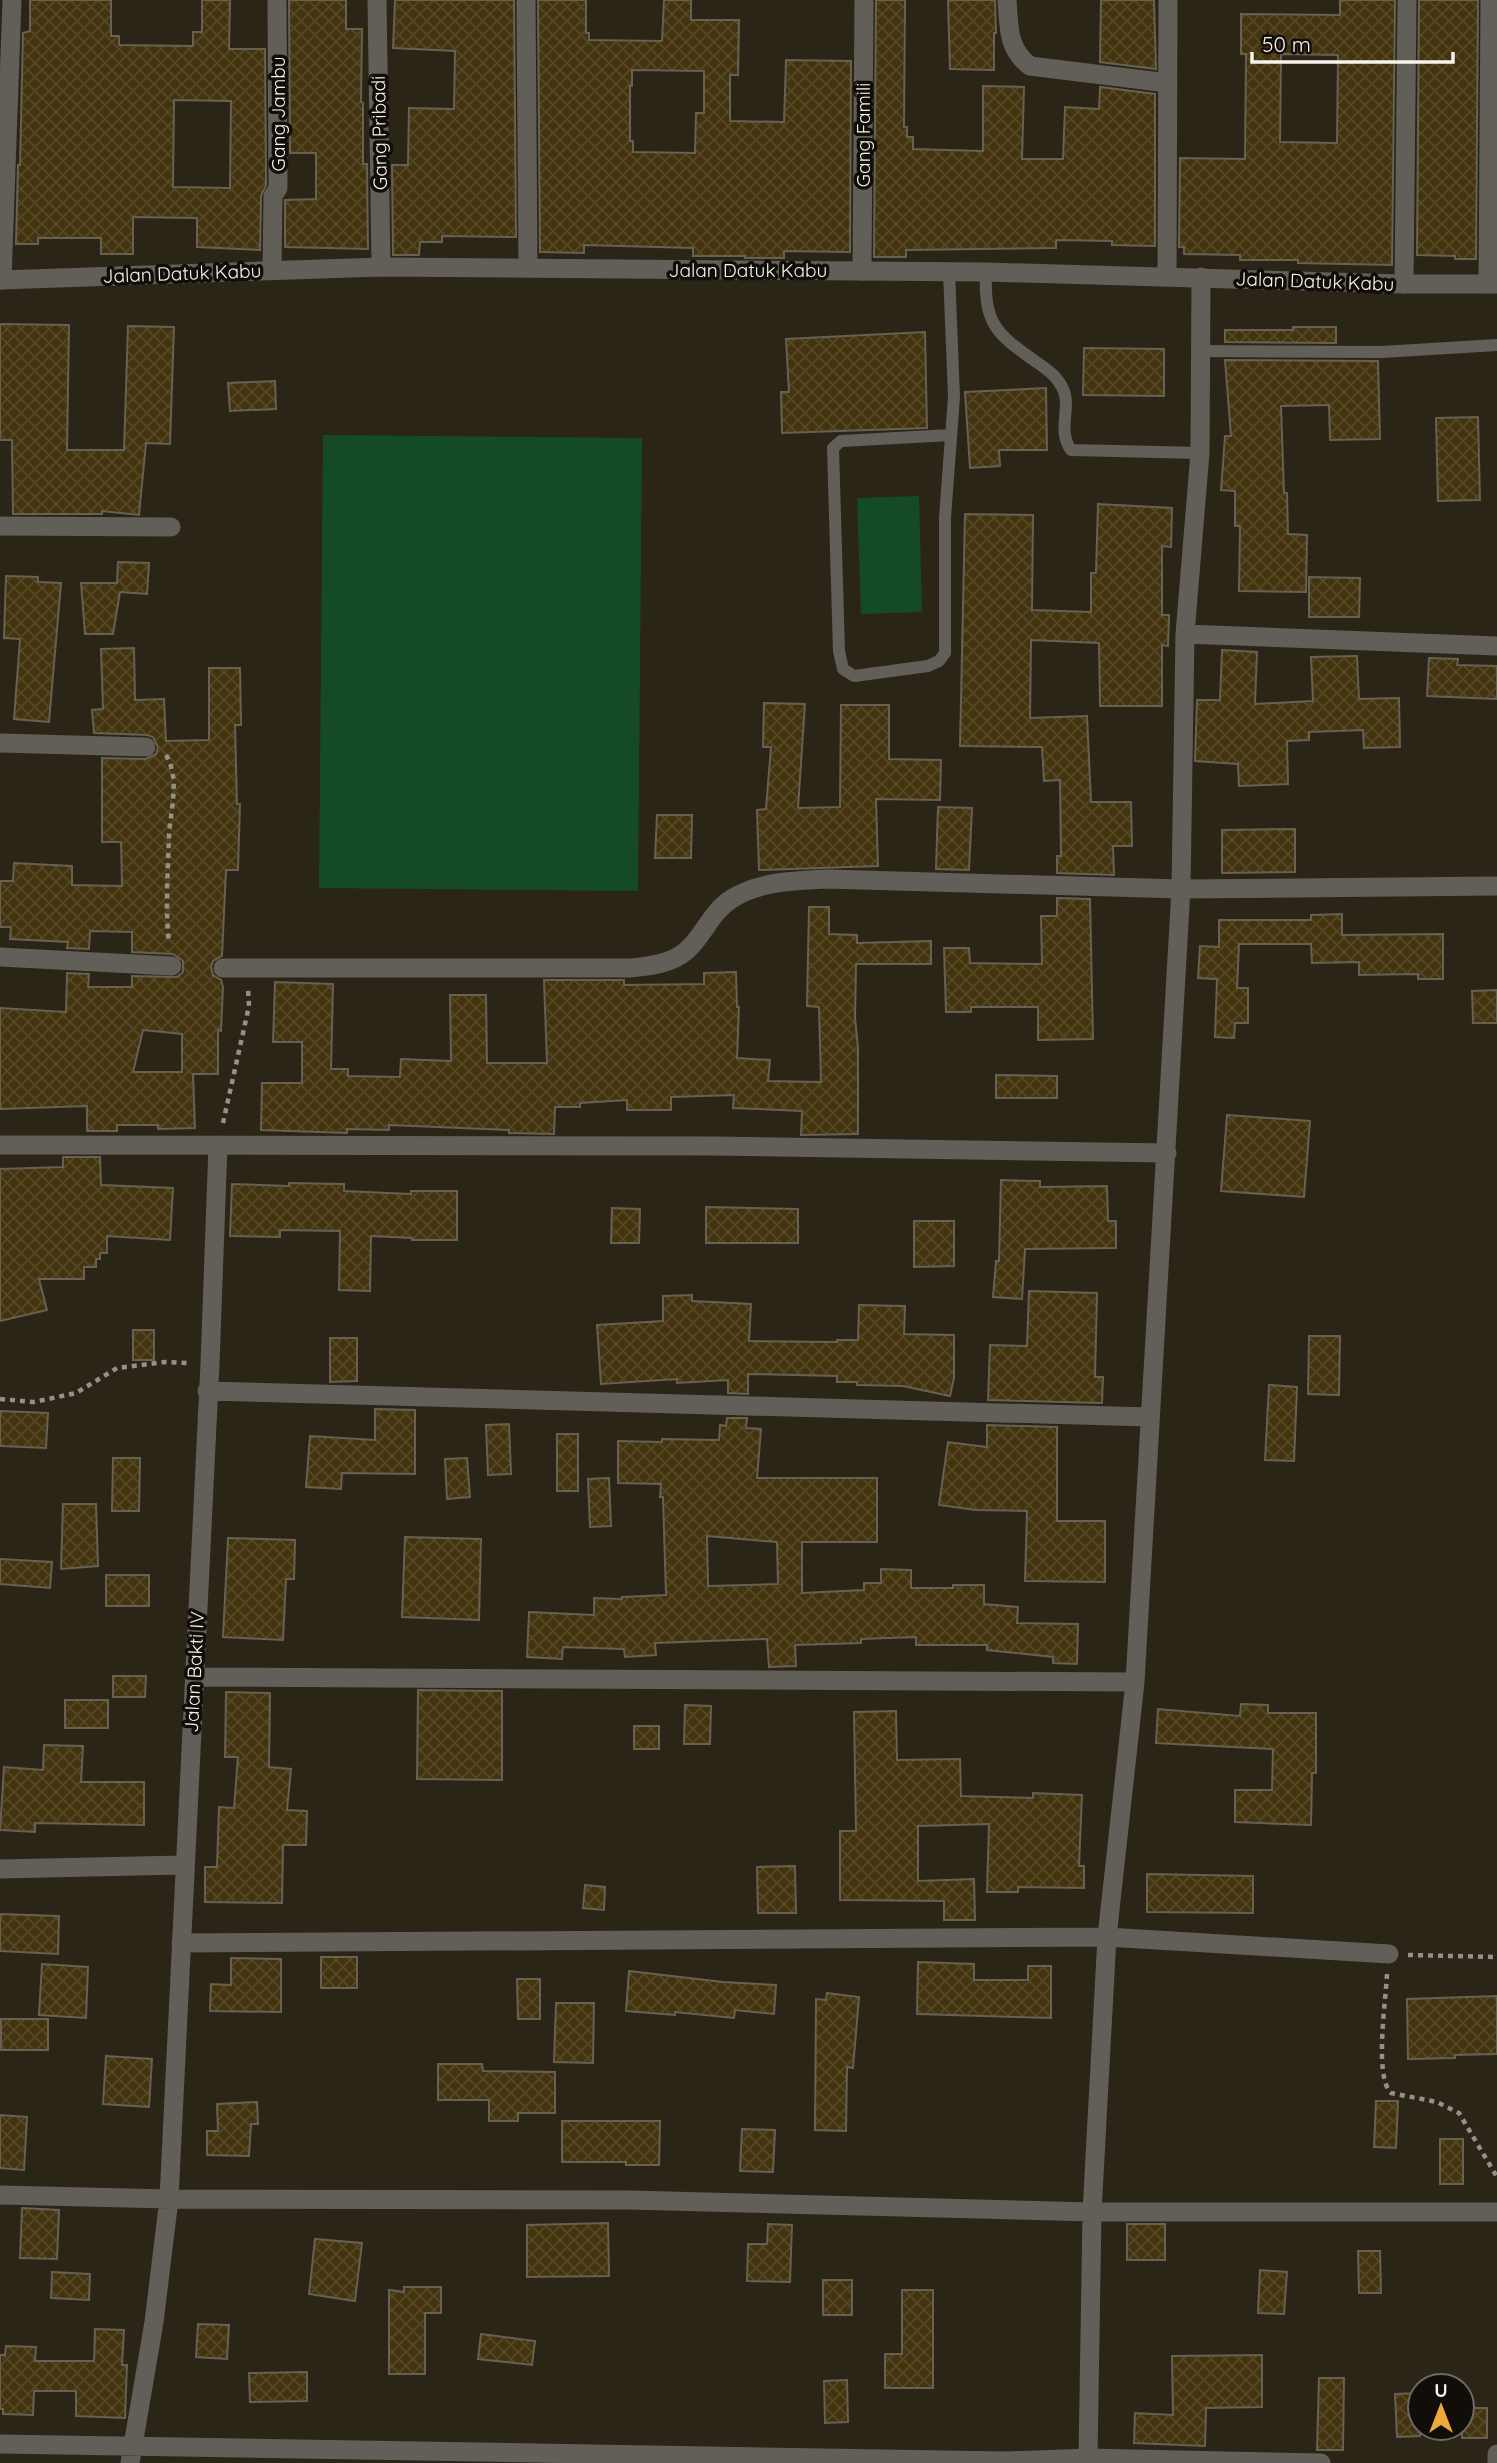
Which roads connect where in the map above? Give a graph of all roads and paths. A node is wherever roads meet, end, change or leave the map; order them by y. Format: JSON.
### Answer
{"nodes":[{"id":1,"x":12,"y":0,"type":"edge"},
{"id":2,"x":277,"y":0,"type":"edge"},
{"id":3,"x":377,"y":0,"type":"edge"},
{"id":4,"x":526,"y":0,"type":"edge"},
{"id":5,"x":864,"y":0,"type":"edge"},
{"id":6,"x":1007,"y":0,"type":"edge"},
{"id":7,"x":1168,"y":0,"type":"edge"},
{"id":8,"x":1407,"y":0,"type":"edge"},
{"id":9,"x":1490,"y":0,"type":"edge"},
{"id":10,"x":1168,"y":83,"type":"junction"},
{"id":11,"x":381,"y":267,"type":"junction"},
{"id":12,"x":528,"y":268,"type":"junction"},
{"id":13,"x":272,"y":269,"type":"junction"},
{"id":14,"x":862,"y":271,"type":"junction"},
{"id":15,"x":949,"y":272,"type":"junction"},
{"id":16,"x":986,"y":272,"type":"junction"},
{"id":17,"x":1167,"y":276,"type":"junction"},
{"id":18,"x":1201,"y":277,"type":"junction"},
{"id":19,"x":1,"y":280,"type":"edge"},
{"id":20,"x":1404,"y":284,"type":"junction"},
{"id":21,"x":1492,"y":284,"type":"edge"},
{"id":22,"x":1497,"y":345,"type":"edge"},
{"id":23,"x":1200,"y":351,"type":"junction"},
{"id":24,"x":951,"y":435,"type":"junction"},
{"id":25,"x":1200,"y":453,"type":"junction"},
{"id":26,"x":0,"y":526,"type":"edge"},
{"id":27,"x":171,"y":527,"type":"dead end"},
{"id":28,"x":1185,"y":634,"type":"junction"},
{"id":29,"x":1497,"y":646,"type":"edge"},
{"id":30,"x":0,"y":743,"type":"edge"},
{"id":31,"x":146,"y":747,"type":"joint"},
{"id":32,"x":1497,"y":886,"type":"edge"},
{"id":33,"x":1181,"y":889,"type":"junction"},
{"id":34,"x":0,"y":957,"type":"edge"},
{"id":35,"x":172,"y":966,"type":"joint"},
{"id":36,"x":223,"y":968,"type":"joint"},
{"id":37,"x":0,"y":1145,"type":"edge"},
{"id":38,"x":218,"y":1146,"type":"junction"},
{"id":39,"x":1167,"y":1153,"type":"junction"},
{"id":40,"x":210,"y":1364,"type":"junction"},
{"id":41,"x":207,"y":1391,"type":"junction"},
{"id":42,"x":0,"y":1399,"type":"edge"},
{"id":43,"x":1149,"y":1417,"type":"junction"},
{"id":44,"x":194,"y":1677,"type":"junction"},
{"id":45,"x":1135,"y":1682,"type":"junction"},
{"id":46,"x":183,"y":1865,"type":"junction"},
{"id":47,"x":0,"y":1869,"type":"edge"},
{"id":48,"x":1107,"y":1937,"type":"junction"},
{"id":49,"x":181,"y":1943,"type":"junction"},
{"id":50,"x":1389,"y":1954,"type":"junction"},
{"id":51,"x":1497,"y":1957,"type":"edge"},
{"id":52,"x":1497,"y":2177,"type":"edge"},
{"id":53,"x":0,"y":2195,"type":"edge"},
{"id":54,"x":169,"y":2199,"type":"junction"},
{"id":55,"x":1092,"y":2212,"type":"junction"},
{"id":56,"x":1497,"y":2212,"type":"edge"},
{"id":57,"x":0,"y":2444,"type":"edge"},
{"id":58,"x":132,"y":2454,"type":"edge"},
{"id":59,"x":1497,"y":2454,"type":"edge"},
{"id":60,"x":1088,"y":2458,"type":"junction"},
{"id":61,"x":1321,"y":2463,"type":"edge"},
{"id":62,"x":1497,"y":2463,"type":"edge"}],
"edges":[{"from":1,"to":19,"type":"street"},
{"from":2,"to":13,"type":"street","name":"Gang Jambu"},
{"from":3,"to":11,"type":"street","name":"Gang Pribadi"},
{"from":4,"to":12,"type":"street"},
{"from":5,"to":14,"type":"street","name":"Gang Famili"},
{"from":6,"to":10,"type":"street"},
{"from":7,"to":10,"type":"street"},
{"from":8,"to":20,"type":"street"},
{"from":9,"to":21,"type":"street"},
{"from":10,"to":17,"type":"street"},
{"from":11,"to":12,"type":"street","name":"Jalan Datuk Kabu"},
{"from":11,"to":13,"type":"street","name":"Jalan Datuk Kabu"},
{"from":12,"to":14,"type":"street","name":"Jalan Datuk Kabu"},
{"from":13,"to":19,"type":"street","name":"Jalan Datuk Kabu"},
{"from":14,"to":15,"type":"street","name":"Jalan Datuk Kabu"},
{"from":15,"to":16,"type":"street","name":"Jalan Datuk Kabu"},
{"from":15,"to":24,"type":"lane"},
{"from":16,"to":17,"type":"street","name":"Jalan Datuk Kabu"},
{"from":16,"to":25,"type":"lane"},
{"from":17,"to":18,"type":"street","name":"Jalan Datuk Kabu"},
{"from":18,"to":20,"type":"street","name":"Jalan Datuk Kabu"},
{"from":18,"to":23,"type":"street"},
{"from":20,"to":21,"type":"street","name":"Jalan Datuk Kabu"},
{"from":22,"to":23,"type":"lane"},
{"from":23,"to":25,"type":"street"},
{"from":24,"to":24,"type":"lane"},
{"from":25,"to":28,"type":"street"},
{"from":26,"to":27,"type":"street"},
{"from":28,"to":29,"type":"street"},
{"from":28,"to":33,"type":"street"},
{"from":30,"to":31,"type":"street"},
{"from":31,"to":35,"type":"path"},
{"from":32,"to":33,"type":"street"},
{"from":33,"to":36,"type":"street"},
{"from":33,"to":39,"type":"street"},
{"from":34,"to":35,"type":"street"},
{"from":36,"to":38,"type":"path"},
{"from":37,"to":38,"type":"street"},
{"from":38,"to":39,"type":"street"},
{"from":38,"to":40,"type":"street","name":"Jalan Bakti IV"},
{"from":39,"to":43,"type":"street"},
{"from":40,"to":41,"type":"street","name":"Jalan Bakti IV"},
{"from":40,"to":42,"type":"path"},
{"from":41,"to":43,"type":"street"},
{"from":41,"to":44,"type":"street","name":"Jalan Bakti IV"},
{"from":43,"to":45,"type":"street"},
{"from":44,"to":45,"type":"street"},
{"from":44,"to":46,"type":"street","name":"Jalan Bakti IV"},
{"from":45,"to":48,"type":"street"},
{"from":46,"to":47,"type":"street"},
{"from":46,"to":49,"type":"street","name":"Jalan Bakti IV"},
{"from":48,"to":49,"type":"street"},
{"from":48,"to":50,"type":"street"},
{"from":48,"to":55,"type":"street"},
{"from":49,"to":54,"type":"street","name":"Jalan Bakti IV"},
{"from":50,"to":51,"type":"path"},
{"from":50,"to":52,"type":"path"},
{"from":53,"to":54,"type":"street"},
{"from":54,"to":55,"type":"street"},
{"from":54,"to":58,"type":"street","name":"Jalan Bakti IV"},
{"from":55,"to":56,"type":"street"},
{"from":55,"to":60,"type":"street"},
{"from":57,"to":58,"type":"street"},
{"from":58,"to":60,"type":"street"},
{"from":59,"to":62,"type":"street"},
{"from":60,"to":61,"type":"street"}]}
